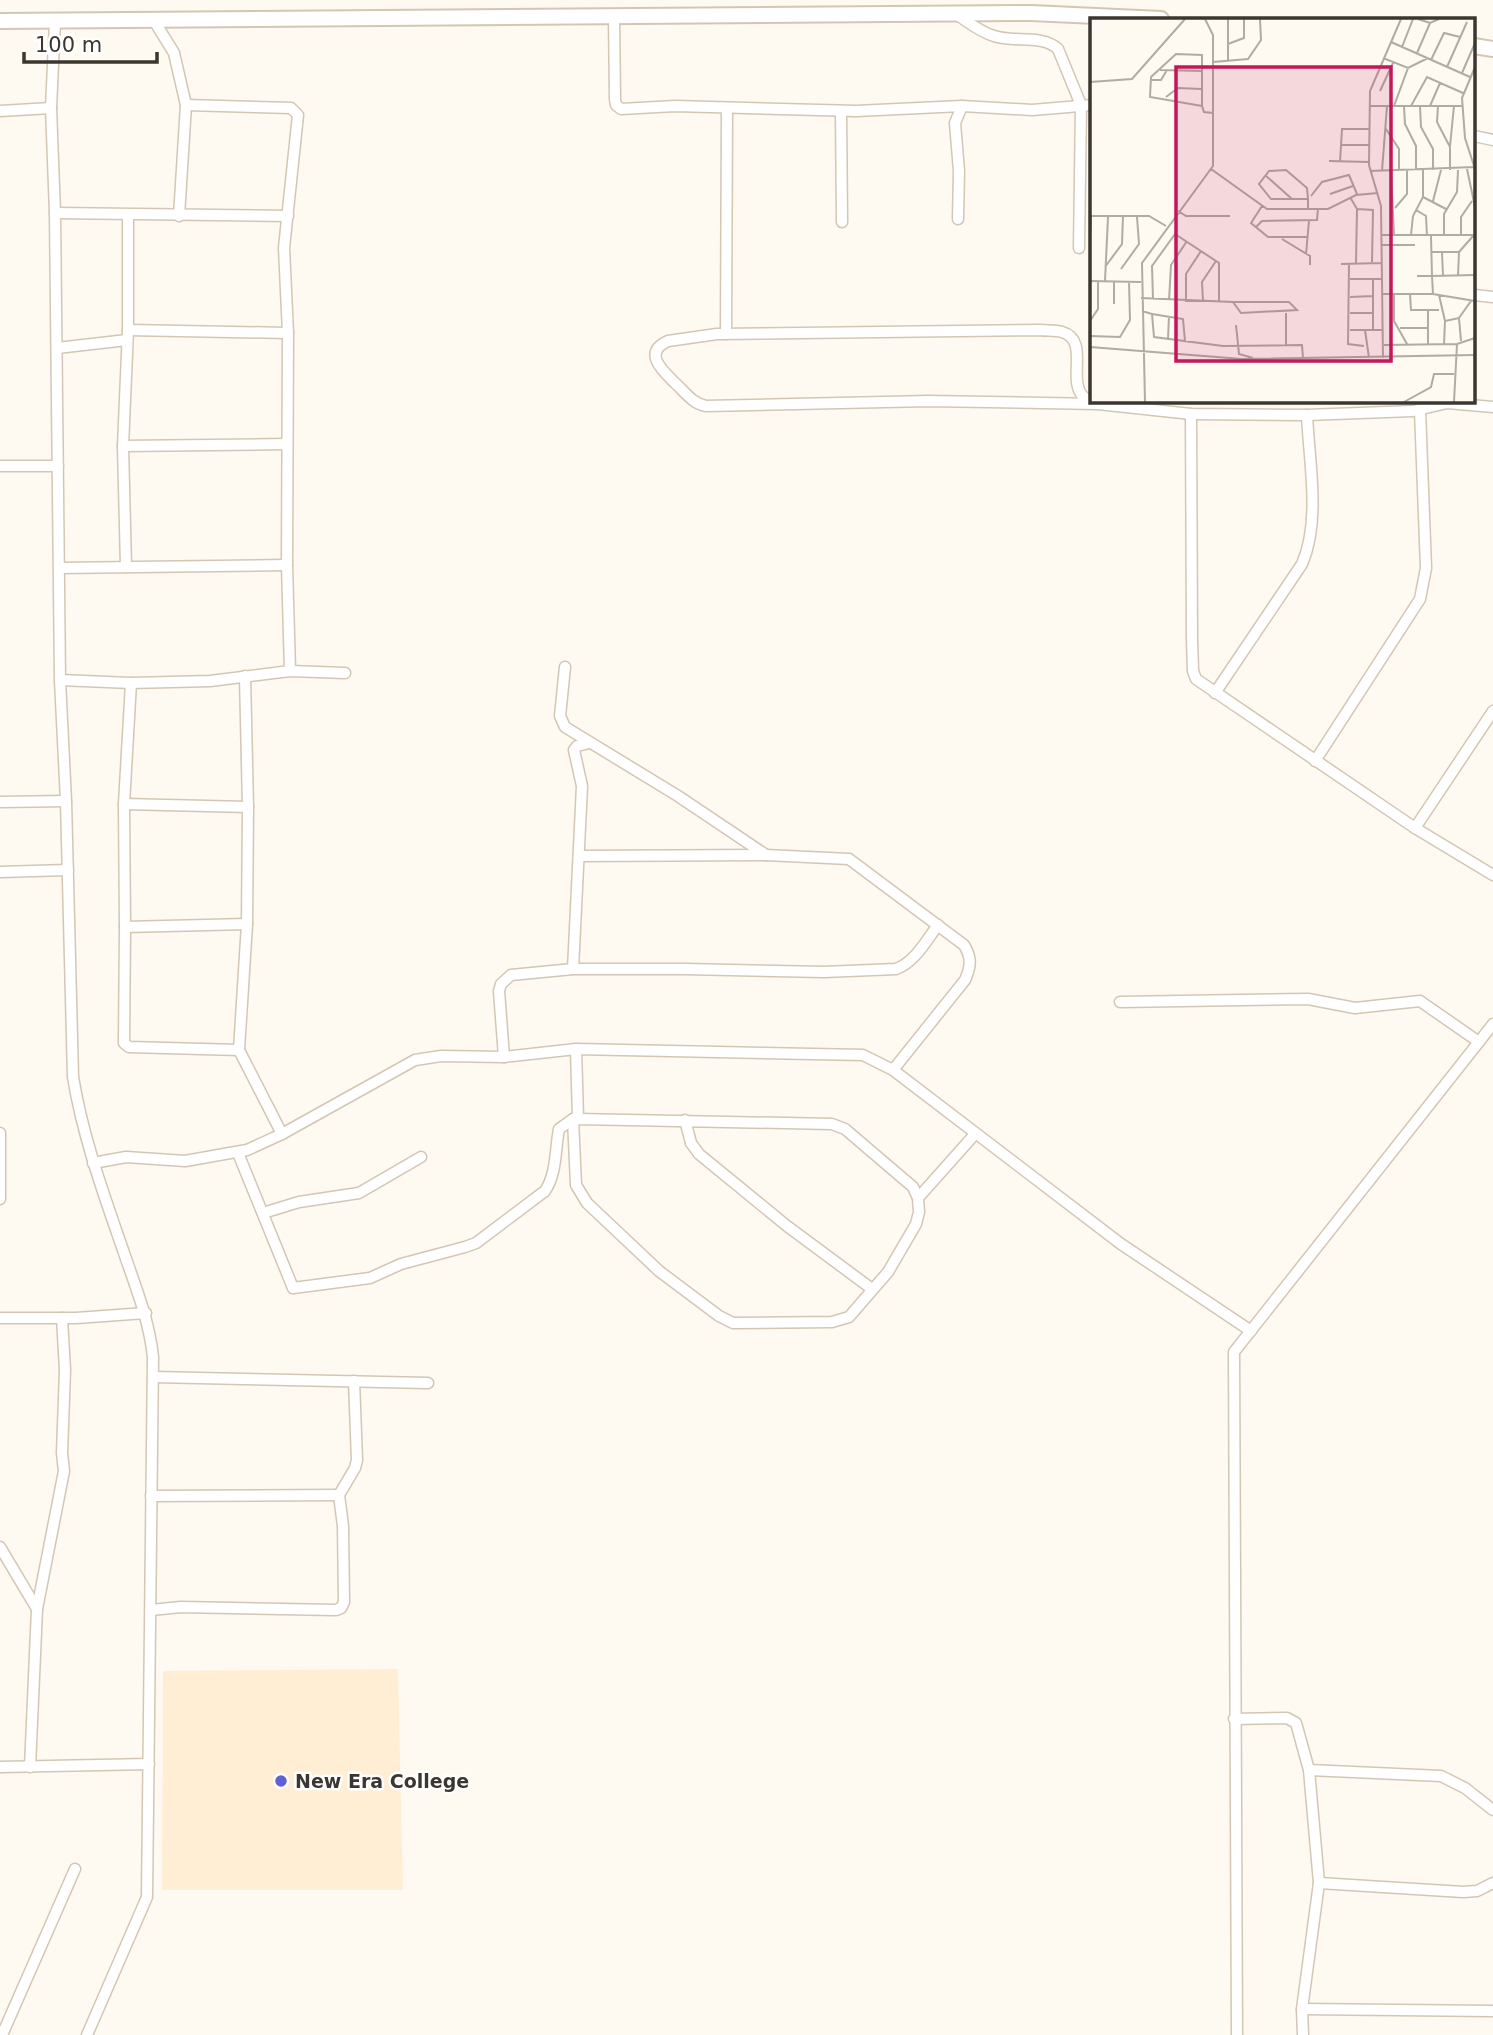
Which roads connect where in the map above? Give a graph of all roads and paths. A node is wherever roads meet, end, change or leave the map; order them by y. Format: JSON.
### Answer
{"nodes":[{"id":1,"x":956,"y":13,"type":"junction"},
{"id":2,"x":614,"y":17,"type":"junction"},
{"id":3,"x":1142,"y":18,"type":"edge"},
{"id":4,"x":153,"y":19,"type":"junction"},
{"id":5,"x":0,"y":21,"type":"edge"},
{"id":6,"x":55,"y":21,"type":"junction"},
{"id":7,"x":186,"y":105,"type":"junction"},
{"id":8,"x":1087,"y":105,"type":"edge"},
{"id":9,"x":962,"y":106,"type":"junction"},
{"id":10,"x":51,"y":108,"type":"junction"},
{"id":11,"x":727,"y":108,"type":"junction"},
{"id":12,"x":943,"y":108,"type":"junction"},
{"id":13,"x":0,"y":111,"type":"edge"},
{"id":14,"x":841,"y":111,"type":"junction"},
{"id":15,"x":955,"y":123,"type":"junction"},
{"id":16,"x":1476,"y":137,"type":"edge"},
{"id":17,"x":1493,"y":141,"type":"edge"},
{"id":18,"x":55,"y":213,"type":"junction"},
{"id":19,"x":128,"y":215,"type":"junction"},
{"id":20,"x":179,"y":216,"type":"junction"},
{"id":21,"x":288,"y":216,"type":"junction"},
{"id":22,"x":958,"y":219,"type":"dead end"},
{"id":23,"x":842,"y":222,"type":"dead end"},
{"id":24,"x":1079,"y":248,"type":"dead end"},
{"id":25,"x":288,"y":333,"type":"junction"},
{"id":26,"x":726,"y":334,"type":"junction"},
{"id":27,"x":128,"y":335,"type":"junction"},
{"id":28,"x":57,"y":348,"type":"junction"},
{"id":29,"x":1090,"y":401,"type":"edge"},
{"id":30,"x":1093,"y":402,"type":"edge"},
{"id":31,"x":1098,"y":404,"type":"junction"},
{"id":32,"x":1493,"y":407,"type":"edge"},
{"id":33,"x":1420,"y":410,"type":"junction"},
{"id":34,"x":1191,"y":414,"type":"junction"},
{"id":35,"x":1307,"y":415,"type":"junction"},
{"id":36,"x":287,"y":444,"type":"junction"},
{"id":37,"x":123,"y":446,"type":"junction"},
{"id":38,"x":0,"y":466,"type":"edge"},
{"id":39,"x":58,"y":466,"type":"junction"},
{"id":40,"x":287,"y":565,"type":"junction"},
{"id":41,"x":126,"y":567,"type":"junction"},
{"id":42,"x":59,"y":568,"type":"junction"},
{"id":43,"x":565,"y":667,"type":"dead end"},
{"id":44,"x":290,"y":671,"type":"junction"},
{"id":45,"x":345,"y":673,"type":"dead end"},
{"id":46,"x":245,"y":676,"type":"junction"},
{"id":47,"x":60,"y":680,"type":"junction"},
{"id":48,"x":131,"y":683,"type":"junction"},
{"id":49,"x":1214,"y":693,"type":"junction"},
{"id":50,"x":1493,"y":711,"type":"edge"},
{"id":51,"x":589,"y":743,"type":"junction"},
{"id":52,"x":1315,"y":761,"type":"junction"},
{"id":53,"x":66,"y":801,"type":"junction"},
{"id":54,"x":0,"y":802,"type":"edge"},
{"id":55,"x":124,"y":804,"type":"junction"},
{"id":56,"x":248,"y":807,"type":"junction"},
{"id":57,"x":1415,"y":828,"type":"junction"},
{"id":58,"x":766,"y":855,"type":"junction"},
{"id":59,"x":579,"y":856,"type":"junction"},
{"id":60,"x":68,"y":870,"type":"junction"},
{"id":61,"x":0,"y":872,"type":"edge"},
{"id":62,"x":1493,"y":875,"type":"edge"},
{"id":63,"x":247,"y":924,"type":"junction"},
{"id":64,"x":938,"y":925,"type":"junction"},
{"id":65,"x":125,"y":927,"type":"junction"},
{"id":66,"x":573,"y":969,"type":"junction"},
{"id":67,"x":1120,"y":1002,"type":"dead end"},
{"id":68,"x":1493,"y":1024,"type":"edge"},
{"id":69,"x":1479,"y":1041,"type":"junction"},
{"id":70,"x":576,"y":1049,"type":"junction"},
{"id":71,"x":239,"y":1050,"type":"junction"},
{"id":72,"x":504,"y":1057,"type":"junction"},
{"id":73,"x":893,"y":1070,"type":"junction"},
{"id":74,"x":576,"y":1119,"type":"junction"},
{"id":75,"x":685,"y":1120,"type":"junction"},
{"id":76,"x":0,"y":1133,"type":"edge"},
{"id":77,"x":975,"y":1134,"type":"junction"},
{"id":78,"x":282,"y":1135,"type":"junction"},
{"id":79,"x":238,"y":1153,"type":"junction"},
{"id":80,"x":421,"y":1157,"type":"dead end"},
{"id":81,"x":93,"y":1163,"type":"junction"},
{"id":82,"x":918,"y":1198,"type":"junction"},
{"id":83,"x":0,"y":1199,"type":"edge"},
{"id":84,"x":263,"y":1213,"type":"junction"},
{"id":85,"x":872,"y":1289,"type":"junction"},
{"id":86,"x":146,"y":1313,"type":"junction"},
{"id":87,"x":0,"y":1318,"type":"edge"},
{"id":88,"x":62,"y":1318,"type":"junction"},
{"id":89,"x":1251,"y":1331,"type":"junction"},
{"id":90,"x":153,"y":1377,"type":"junction"},
{"id":91,"x":354,"y":1381,"type":"junction"},
{"id":92,"x":428,"y":1383,"type":"dead end"},
{"id":93,"x":339,"y":1494,"type":"junction"},
{"id":94,"x":151,"y":1496,"type":"junction"},
{"id":95,"x":0,"y":1547,"type":"edge"},
{"id":96,"x":37,"y":1609,"type":"junction"},
{"id":97,"x":150,"y":1610,"type":"junction"},
{"id":98,"x":1234,"y":1719,"type":"junction"},
{"id":99,"x":149,"y":1764,"type":"junction"},
{"id":100,"x":0,"y":1767,"type":"edge"},
{"id":101,"x":30,"y":1767,"type":"junction"},
{"id":102,"x":1309,"y":1770,"type":"junction"},
{"id":103,"x":1493,"y":1810,"type":"edge"},
{"id":104,"x":75,"y":1869,"type":"dead end"},
{"id":105,"x":1319,"y":1883,"type":"junction"},
{"id":106,"x":1493,"y":1883,"type":"edge"},
{"id":107,"x":1302,"y":2009,"type":"junction"},
{"id":108,"x":1493,"y":2011,"type":"edge"},
{"id":109,"x":2,"y":2035,"type":"edge"},
{"id":110,"x":87,"y":2035,"type":"edge"},
{"id":111,"x":1237,"y":2035,"type":"edge"},
{"id":112,"x":1303,"y":2035,"type":"edge"}],
"edges":[{"from":1,"to":2,"type":"street"},
{"from":1,"to":3,"type":"street"},
{"from":1,"to":8,"type":"street"},
{"from":2,"to":4,"type":"street"},
{"from":2,"to":11,"type":"street"},
{"from":4,"to":6,"type":"street"},
{"from":4,"to":7,"type":"street"},
{"from":5,"to":6,"type":"street"},
{"from":6,"to":10,"type":"street"},
{"from":7,"to":20,"type":"street"},
{"from":7,"to":21,"type":"street"},
{"from":8,"to":9,"type":"street"},
{"from":8,"to":24,"type":"street"},
{"from":9,"to":12,"type":"street"},
{"from":9,"to":15,"type":"street"},
{"from":10,"to":13,"type":"street"},
{"from":10,"to":18,"type":"street"},
{"from":11,"to":14,"type":"street"},
{"from":11,"to":26,"type":"street"},
{"from":12,"to":14,"type":"street"},
{"from":12,"to":15,"type":"street"},
{"from":14,"to":23,"type":"street"},
{"from":15,"to":22,"type":"street"},
{"from":16,"to":17,"type":"street"},
{"from":18,"to":19,"type":"street"},
{"from":18,"to":28,"type":"street"},
{"from":19,"to":20,"type":"street"},
{"from":19,"to":27,"type":"street"},
{"from":20,"to":21,"type":"street"},
{"from":21,"to":25,"type":"street"},
{"from":25,"to":27,"type":"street"},
{"from":25,"to":36,"type":"street"},
{"from":26,"to":29,"type":"street"},
{"from":26,"to":31,"type":"street"},
{"from":27,"to":28,"type":"street"},
{"from":27,"to":37,"type":"street"},
{"from":28,"to":39,"type":"street"},
{"from":30,"to":31,"type":"street"},
{"from":31,"to":34,"type":"street"},
{"from":32,"to":33,"type":"street"},
{"from":33,"to":35,"type":"street"},
{"from":33,"to":52,"type":"street"},
{"from":34,"to":35,"type":"street"},
{"from":34,"to":49,"type":"street"},
{"from":35,"to":49,"type":"street"},
{"from":36,"to":37,"type":"street"},
{"from":36,"to":40,"type":"street"},
{"from":37,"to":41,"type":"street"},
{"from":38,"to":39,"type":"street"},
{"from":39,"to":42,"type":"street"},
{"from":40,"to":41,"type":"street"},
{"from":40,"to":44,"type":"street"},
{"from":41,"to":42,"type":"street"},
{"from":42,"to":47,"type":"street"},
{"from":43,"to":51,"type":"street"},
{"from":44,"to":45,"type":"street"},
{"from":44,"to":46,"type":"street"},
{"from":46,"to":48,"type":"street"},
{"from":46,"to":56,"type":"street"},
{"from":47,"to":48,"type":"street"},
{"from":47,"to":53,"type":"street"},
{"from":48,"to":55,"type":"street"},
{"from":49,"to":52,"type":"street"},
{"from":50,"to":57,"type":"street"},
{"from":51,"to":58,"type":"street"},
{"from":51,"to":59,"type":"street"},
{"from":52,"to":57,"type":"street"},
{"from":53,"to":54,"type":"street"},
{"from":53,"to":60,"type":"street"},
{"from":55,"to":56,"type":"street"},
{"from":55,"to":65,"type":"street"},
{"from":56,"to":63,"type":"street"},
{"from":57,"to":62,"type":"street"},
{"from":58,"to":59,"type":"street"},
{"from":58,"to":64,"type":"street"},
{"from":59,"to":66,"type":"street"},
{"from":60,"to":61,"type":"street"},
{"from":60,"to":81,"type":"street"},
{"from":63,"to":65,"type":"street"},
{"from":63,"to":71,"type":"street"},
{"from":64,"to":66,"type":"street"},
{"from":64,"to":73,"type":"street"},
{"from":65,"to":71,"type":"street"},
{"from":66,"to":72,"type":"street"},
{"from":67,"to":69,"type":"street"},
{"from":68,"to":69,"type":"street"},
{"from":69,"to":89,"type":"street"},
{"from":70,"to":72,"type":"street"},
{"from":70,"to":73,"type":"street"},
{"from":70,"to":74,"type":"street"},
{"from":71,"to":78,"type":"street"},
{"from":72,"to":78,"type":"street"},
{"from":73,"to":77,"type":"street"},
{"from":74,"to":75,"type":"street"},
{"from":74,"to":84,"type":"street"},
{"from":74,"to":85,"type":"street"},
{"from":75,"to":82,"type":"street"},
{"from":75,"to":85,"type":"street"},
{"from":76,"to":83,"type":"street"},
{"from":77,"to":82,"type":"street"},
{"from":77,"to":89,"type":"street"},
{"from":78,"to":79,"type":"street"},
{"from":79,"to":81,"type":"street"},
{"from":79,"to":84,"type":"street"},
{"from":80,"to":84,"type":"street"},
{"from":81,"to":86,"type":"street"},
{"from":82,"to":85,"type":"street"},
{"from":86,"to":88,"type":"street"},
{"from":86,"to":90,"type":"street"},
{"from":87,"to":88,"type":"street"},
{"from":88,"to":96,"type":"street"},
{"from":89,"to":98,"type":"street"},
{"from":90,"to":91,"type":"street"},
{"from":90,"to":94,"type":"street"},
{"from":91,"to":92,"type":"street"},
{"from":91,"to":93,"type":"street"},
{"from":93,"to":94,"type":"street"},
{"from":93,"to":97,"type":"street"},
{"from":94,"to":97,"type":"street"},
{"from":95,"to":96,"type":"street"},
{"from":96,"to":101,"type":"street"},
{"from":97,"to":99,"type":"street"},
{"from":98,"to":102,"type":"street"},
{"from":98,"to":111,"type":"street"},
{"from":99,"to":101,"type":"street"},
{"from":99,"to":110,"type":"street"},
{"from":100,"to":101,"type":"street"},
{"from":102,"to":103,"type":"street"},
{"from":102,"to":105,"type":"street"},
{"from":104,"to":109,"type":"street"},
{"from":105,"to":106,"type":"street"},
{"from":105,"to":107,"type":"street"},
{"from":107,"to":108,"type":"street"},
{"from":107,"to":112,"type":"street"}]}
